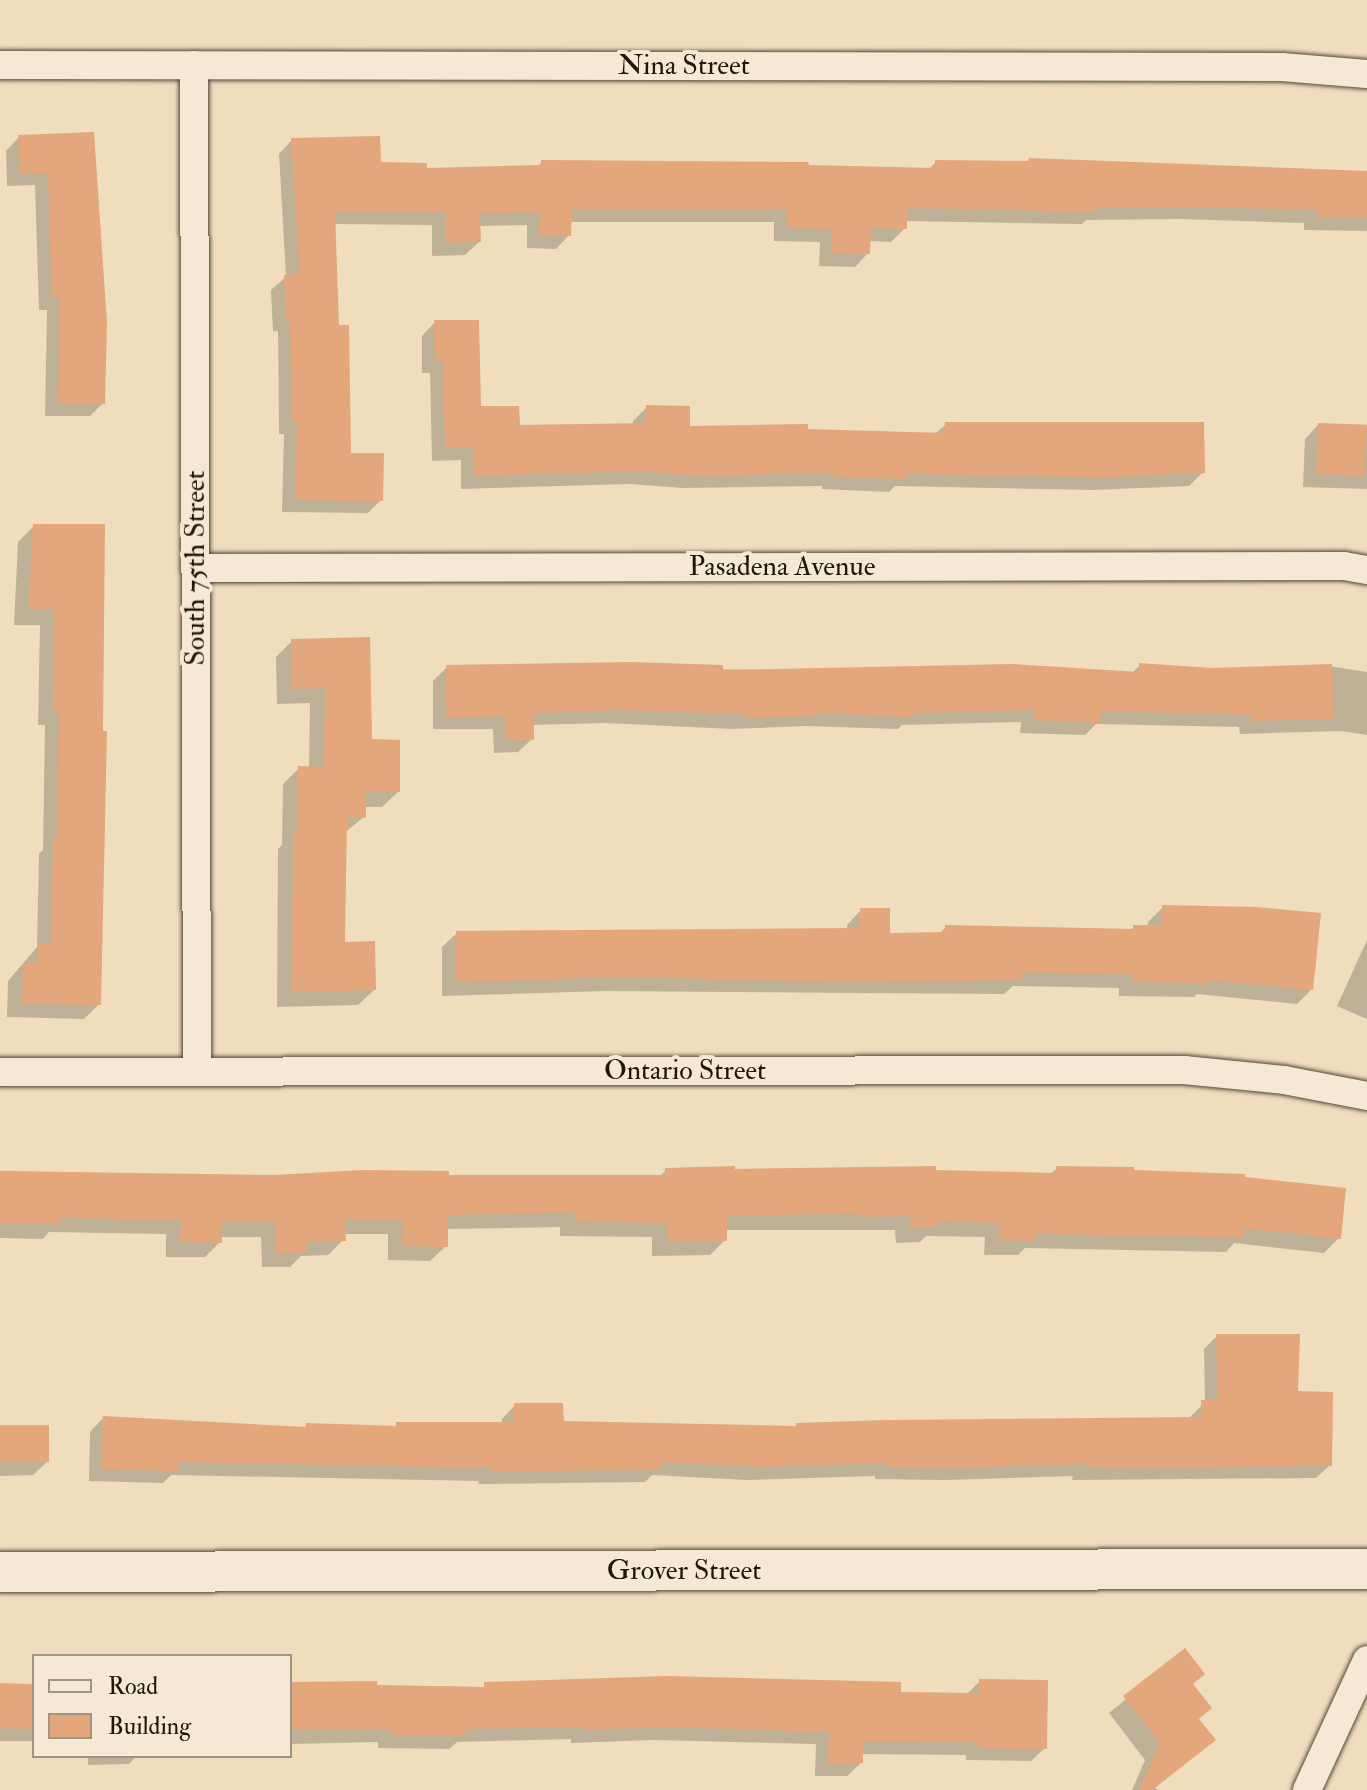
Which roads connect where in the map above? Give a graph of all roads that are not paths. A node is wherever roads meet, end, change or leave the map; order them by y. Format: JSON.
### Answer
{"nodes":[{"id":1,"x":0,"y":65,"type":"edge"},
{"id":2,"x":194,"y":65,"type":"junction"},
{"id":3,"x":1367,"y":74,"type":"edge"},
{"id":4,"x":196,"y":568,"type":"junction"},
{"id":5,"x":1367,"y":570,"type":"edge"},
{"id":6,"x":0,"y":1072,"type":"edge"},
{"id":7,"x":197,"y":1072,"type":"junction"},
{"id":8,"x":1367,"y":1096,"type":"edge"},
{"id":9,"x":1367,"y":1569,"type":"edge"},
{"id":10,"x":0,"y":1572,"type":"edge"},
{"id":11,"x":1367,"y":1660,"type":"edge"},
{"id":12,"x":1307,"y":1790,"type":"edge"}],
"edges":[{"from":1,"to":2,"type":"street","name":"Nina Street"},
{"from":2,"to":3,"type":"street","name":"Nina Street"},
{"from":2,"to":4,"type":"street","name":"South 75th Street"},
{"from":4,"to":5,"type":"street","name":"Pasadena Avenue"},
{"from":4,"to":7,"type":"street","name":"South 75th Street"},
{"from":6,"to":7,"type":"street","name":"Ontario Street"},
{"from":7,"to":8,"type":"street","name":"Ontario Street"},
{"from":9,"to":10,"type":"street","name":"Grover Street"},
{"from":11,"to":12,"type":"street"}]}
